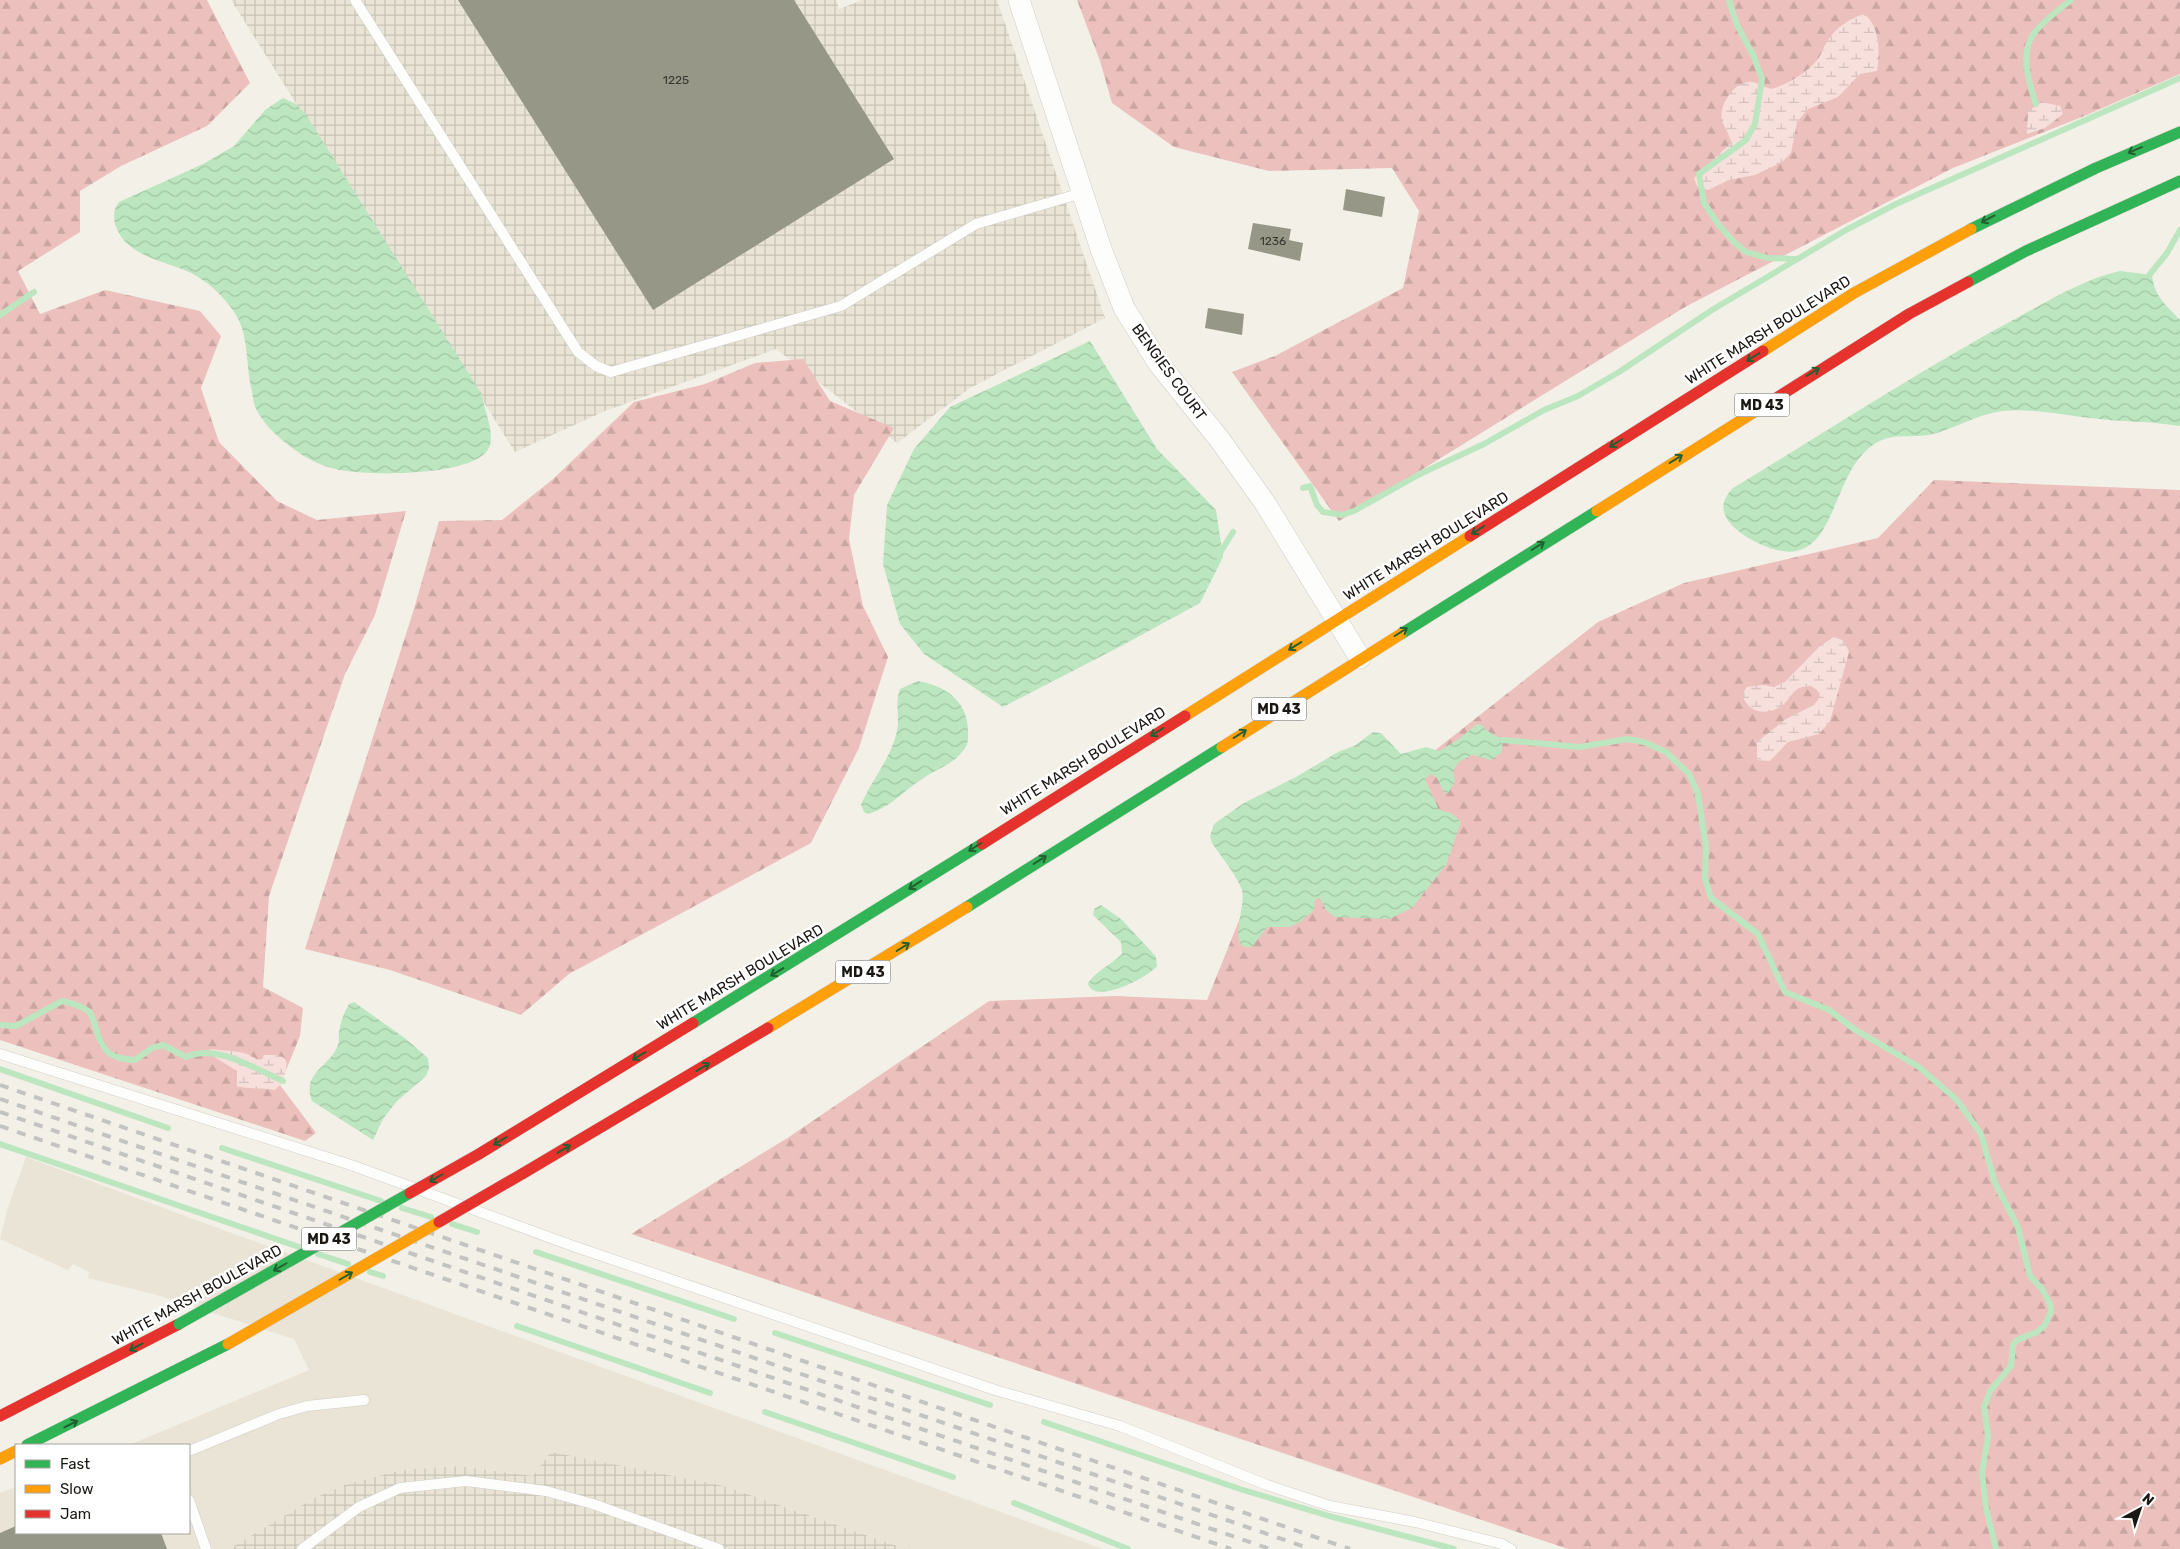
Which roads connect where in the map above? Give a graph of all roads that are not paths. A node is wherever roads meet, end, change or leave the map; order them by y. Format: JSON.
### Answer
{"nodes":[{"id":1,"x":355,"y":0,"type":"edge"},
{"id":2,"x":1019,"y":0,"type":"edge"},
{"id":3,"x":2180,"y":132,"type":"edge"},
{"id":4,"x":2180,"y":181,"type":"edge"},
{"id":5,"x":1082,"y":192,"type":"junction"},
{"id":6,"x":1336,"y":620,"type":"junction"},
{"id":7,"x":1360,"y":658,"type":"junction"},
{"id":8,"x":0,"y":1054,"type":"edge"},
{"id":9,"x":364,"y":1400,"type":"dead end"},
{"id":10,"x":0,"y":1416,"type":"edge"},
{"id":11,"x":30,"y":1444,"type":"edge"},
{"id":12,"x":15,"y":1451,"type":"edge"},
{"id":13,"x":190,"y":1451,"type":"edge"},
{"id":14,"x":0,"y":1458,"type":"edge"},
{"id":15,"x":190,"y":1503,"type":"edge"},
{"id":16,"x":206,"y":1549,"type":"edge"},
{"id":17,"x":302,"y":1549,"type":"edge"},
{"id":18,"x":719,"y":1549,"type":"edge"},
{"id":19,"x":1511,"y":1549,"type":"edge"}],
"edges":[{"from":1,"to":5,"type":"lane"},
{"from":2,"to":5,"type":"street","name":"BENGIES COURT"},
{"from":3,"to":6,"type":"main road","name":"WHITE MARSH BOULEVARD","number":"MD 43","one_way":true},
{"from":7,"to":4,"type":"main road","number":"MD 43","one_way":true},
{"from":5,"to":6,"type":"street","name":"BENGIES COURT"},
{"from":6,"to":7,"type":"street","name":"BENGIES COURT"},
{"from":6,"to":10,"type":"main road","name":"WHITE MARSH BOULEVARD","number":"MD 43","one_way":true,"bridge":true},
{"from":11,"to":7,"type":"main road","number":"MD 43","one_way":true,"bridge":true},
{"from":8,"to":19,"type":"lane"},
{"from":9,"to":13,"type":"lane"},
{"from":12,"to":14,"type":"main road"},
{"from":15,"to":16,"type":"lane"},
{"from":17,"to":18,"type":"lane"}]}
